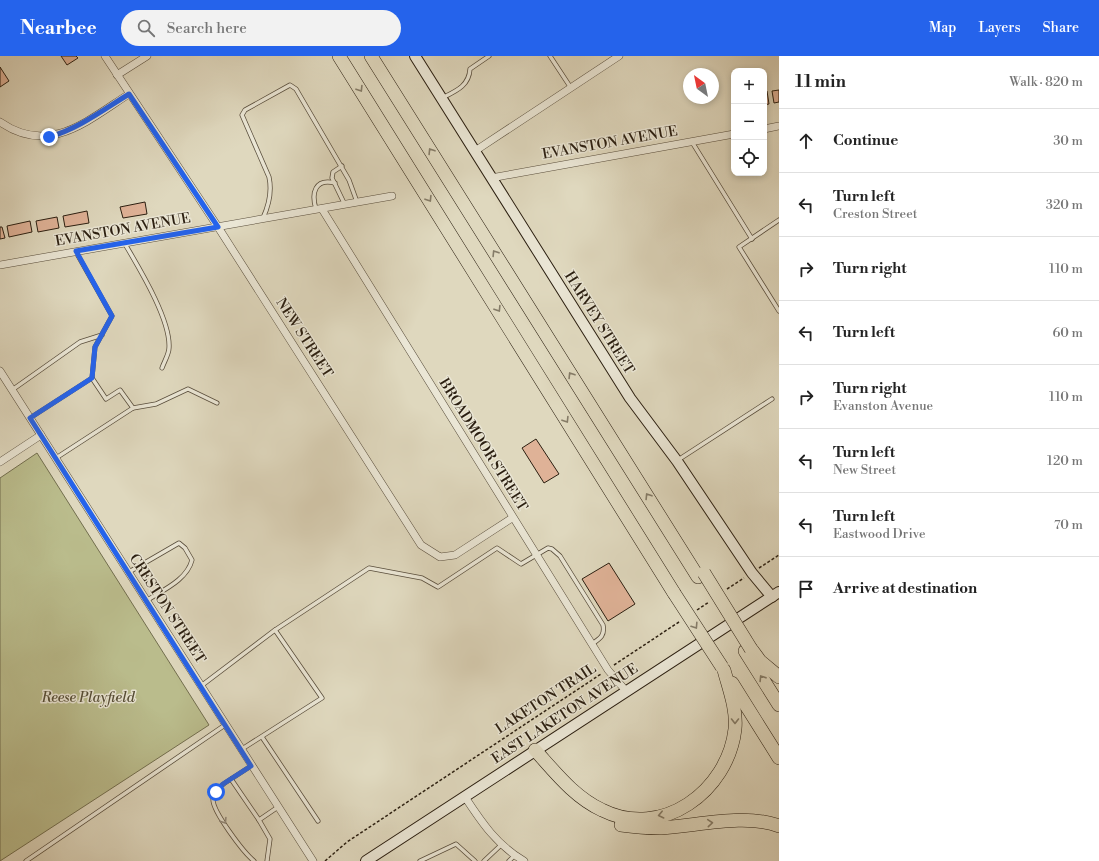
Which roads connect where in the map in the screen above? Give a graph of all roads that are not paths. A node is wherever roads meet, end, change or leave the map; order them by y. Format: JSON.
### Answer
{"nodes":[{"id":1,"x":105,"y":56,"type":"edge"},
{"id":2,"x":147,"y":56,"type":"edge"},
{"id":3,"x":339,"y":56,"type":"edge"},
{"id":4,"x":371,"y":56,"type":"edge"},
{"id":5,"x":415,"y":56,"type":"edge"},
{"id":6,"x":489,"y":56,"type":"edge"},
{"id":7,"x":550,"y":56,"type":"edge"},
{"id":8,"x":619,"y":56,"type":"edge"},
{"id":9,"x":117,"y":75,"type":"junction"},
{"id":10,"x":571,"y":88,"type":"junction"},
{"id":11,"x":129,"y":94,"type":"junction"},
{"id":12,"x":442,"y":99,"type":"junction"},
{"id":13,"x":0,"y":122,"type":"edge"},
{"id":14,"x":779,"y":126,"type":"edge"},
{"id":15,"x":767,"y":128,"type":"edge"},
{"id":16,"x":731,"y":135,"type":"edge"},
{"id":17,"x":692,"y":142,"type":"junction"},
{"id":18,"x":475,"y":151,"type":"junction"},
{"id":19,"x":342,"y":166,"type":"junction"},
{"id":20,"x":491,"y":178,"type":"junction"},
{"id":21,"x":335,"y":183,"type":"junction"},
{"id":22,"x":392,"y":196,"type":"dead end"},
{"id":23,"x":357,"y":202,"type":"junction"},
{"id":24,"x":345,"y":205,"type":"junction"},
{"id":25,"x":319,"y":210,"type":"junction"},
{"id":26,"x":263,"y":219,"type":"junction"},
{"id":27,"x":779,"y":220,"type":"edge"},
{"id":28,"x":218,"y":227,"type":"junction"},
{"id":29,"x":752,"y":239,"type":"junction"},
{"id":30,"x":124,"y":243,"type":"junction"},
{"id":31,"x":76,"y":251,"type":"junction"},
{"id":32,"x":0,"y":265,"type":"edge"},
{"id":33,"x":779,"y":311,"type":"edge"},
{"id":34,"x":102,"y":335,"type":"junction"},
{"id":35,"x":162,"y":368,"type":"dead end"},
{"id":36,"x":0,"y":371,"type":"edge"},
{"id":37,"x":92,"y":378,"type":"junction"},
{"id":38,"x":12,"y":390,"type":"junction"},
{"id":39,"x":772,"y":399,"type":"dead end"},
{"id":40,"x":217,"y":403,"type":"dead end"},
{"id":41,"x":133,"y":408,"type":"junction"},
{"id":42,"x":30,"y":418,"type":"junction"},
{"id":43,"x":41,"y":435,"type":"junction"},
{"id":44,"x":56,"y":458,"type":"junction"},
{"id":45,"x":677,"y":461,"type":"junction"},
{"id":46,"x":0,"y":462,"type":"edge"},
{"id":47,"x":512,"y":518,"type":"junction"},
{"id":48,"x":536,"y":555,"type":"junction"},
{"id":49,"x":128,"y":572,"type":"junction"},
{"id":50,"x":775,"y":594,"type":"edge"},
{"id":51,"x":146,"y":601,"type":"junction"},
{"id":52,"x":275,"y":630,"type":"junction"},
{"id":53,"x":592,"y":644,"type":"junction"},
{"id":54,"x":748,"y":650,"type":"junction"},
{"id":55,"x":723,"y":668,"type":"junction"},
{"id":56,"x":779,"y":677,"type":"edge"},
{"id":57,"x":201,"y":686,"type":"junction"},
{"id":58,"x":626,"y":691,"type":"junction"},
{"id":59,"x":779,"y":706,"type":"edge"},
{"id":60,"x":225,"y":726,"type":"junction"},
{"id":61,"x":262,"y":737,"type":"junction"},
{"id":62,"x":241,"y":750,"type":"junction"},
{"id":63,"x":535,"y":750,"type":"junction"},
{"id":64,"x":779,"y":758,"type":"edge"},
{"id":65,"x":251,"y":766,"type":"junction"},
{"id":66,"x":231,"y":778,"type":"junction"},
{"id":67,"x":465,"y":797,"type":"junction"},
{"id":68,"x":278,"y":807,"type":"junction"},
{"id":69,"x":258,"y":820,"type":"junction"},
{"id":70,"x":318,"y":821,"type":"dead end"},
{"id":71,"x":779,"y":826,"type":"edge"},
{"id":72,"x":501,"y":845,"type":"junction"},
{"id":73,"x":515,"y":855,"type":"junction"},
{"id":74,"x":26,"y":861,"type":"edge"},
{"id":75,"x":254,"y":861,"type":"edge"},
{"id":76,"x":268,"y":861,"type":"edge"},
{"id":77,"x":313,"y":861,"type":"edge"},
{"id":78,"x":366,"y":861,"type":"edge"},
{"id":79,"x":420,"y":861,"type":"edge"},
{"id":80,"x":475,"y":861,"type":"edge"},
{"id":81,"x":484,"y":861,"type":"edge"},
{"id":82,"x":509,"y":861,"type":"edge"},
{"id":83,"x":524,"y":861,"type":"edge"}],
"edges":[{"from":1,"to":9,"type":"street","name":"NEW STREET"},
{"from":2,"to":9,"type":"street"},
{"from":3,"to":55,"type":"highway","one_way":true,"bridge":true},
{"from":54,"to":4,"type":"highway","one_way":true},
{"from":5,"to":12,"type":"street","name":"HARVEY STREET"},
{"from":6,"to":12,"type":"lane"},
{"from":7,"to":10,"type":"lane"},
{"from":8,"to":10,"type":"street"},
{"from":9,"to":11,"type":"street","name":"NEW STREET"},
{"from":10,"to":18,"type":"street"},
{"from":11,"to":13,"type":"street"},
{"from":11,"to":28,"type":"street","name":"NEW STREET"},
{"from":12,"to":18,"type":"street","name":"HARVEY STREET"},
{"from":14,"to":15,"type":"street"},
{"from":16,"to":17,"type":"street","name":"EVANSTON AVENUE"},
{"from":17,"to":20,"type":"street","name":"EVANSTON AVENUE"},
{"from":17,"to":29,"type":"lane"},
{"from":18,"to":20,"type":"street","name":"HARVEY STREET"},
{"from":19,"to":21,"type":"lane"},
{"from":19,"to":23,"type":"lane"},
{"from":19,"to":26,"type":"lane"},
{"from":20,"to":45,"type":"street","name":"HARVEY STREET"},
{"from":21,"to":24,"type":"lane"},
{"from":21,"to":25,"type":"lane"},
{"from":22,"to":23,"type":"street","name":"EVANSTON AVENUE"},
{"from":23,"to":24,"type":"street","name":"EVANSTON AVENUE"},
{"from":24,"to":25,"type":"street","name":"EVANSTON AVENUE"},
{"from":25,"to":26,"type":"street","name":"EVANSTON AVENUE"},
{"from":25,"to":47,"type":"street","name":"BROADMOOR STREET"},
{"from":26,"to":28,"type":"street","name":"EVANSTON AVENUE"},
{"from":27,"to":29,"type":"lane"},
{"from":28,"to":30,"type":"street","name":"EVANSTON AVENUE"},
{"from":28,"to":47,"type":"street","name":"NEW STREET"},
{"from":29,"to":33,"type":"lane"},
{"from":30,"to":31,"type":"street","name":"EVANSTON AVENUE"},
{"from":30,"to":35,"type":"lane"},
{"from":31,"to":32,"type":"street","name":"EVANSTON AVENUE"},
{"from":31,"to":34,"type":"lane"},
{"from":34,"to":37,"type":"lane"},
{"from":34,"to":38,"type":"lane"},
{"from":36,"to":38,"type":"street","name":"CRESTON STREET"},
{"from":37,"to":41,"type":"lane"},
{"from":37,"to":42,"type":"lane"},
{"from":38,"to":42,"type":"street","name":"CRESTON STREET"},
{"from":39,"to":45,"type":"lane"},
{"from":40,"to":41,"type":"lane"},
{"from":41,"to":44,"type":"lane"},
{"from":42,"to":43,"type":"street","name":"CRESTON STREET"},
{"from":43,"to":44,"type":"street","name":"CRESTON STREET"},
{"from":43,"to":46,"type":"street"},
{"from":44,"to":49,"type":"street","name":"CRESTON STREET"},
{"from":45,"to":50,"type":"street","name":"HARVEY STREET"},
{"from":47,"to":48,"type":"street","name":"BROADMOOR STREET"},
{"from":48,"to":52,"type":"lane"},
{"from":48,"to":53,"type":"street","name":"BROADMOOR STREET"},
{"from":48,"to":53,"type":"lane"},
{"from":49,"to":51,"type":"street","name":"CRESTON STREET"},
{"from":49,"to":51,"type":"lane"},
{"from":50,"to":58,"type":"street","name":"EAST LAKETON AVENUE"},
{"from":51,"to":57,"type":"street","name":"CRESTON STREET"},
{"from":52,"to":57,"type":"lane"},
{"from":52,"to":61,"type":"lane"},
{"from":53,"to":58,"type":"street","name":"BROADMOOR STREET"},
{"from":54,"to":56,"type":"highway"},
{"from":59,"to":54,"type":"highway","one_way":true},
{"from":55,"to":63,"type":"highway","one_way":true},
{"from":55,"to":64,"type":"highway"},
{"from":57,"to":60,"type":"street","name":"CRESTON STREET"},
{"from":58,"to":63,"type":"street","name":"EAST LAKETON AVENUE"},
{"from":60,"to":62,"type":"street","name":"CRESTON STREET"},
{"from":60,"to":74,"type":"lane"},
{"from":61,"to":62,"type":"lane"},
{"from":61,"to":70,"type":"lane"},
{"from":62,"to":65,"type":"street","name":"CRESTON STREET"},
{"from":63,"to":67,"type":"street","name":"EAST LAKETON AVENUE"},
{"from":63,"to":71,"type":"highway","one_way":true},
{"from":65,"to":66,"type":"lane"},
{"from":65,"to":68,"type":"street","name":"CRESTON STREET"},
{"from":66,"to":69,"type":"lane"},
{"from":66,"to":75,"type":"lane","one_way":true},
{"from":67,"to":72,"type":"street"},
{"from":67,"to":78,"type":"street","name":"EAST LAKETON AVENUE"},
{"from":68,"to":69,"type":"lane"},
{"from":68,"to":77,"type":"street","name":"CRESTON STREET"},
{"from":69,"to":76,"type":"lane"},
{"from":72,"to":73,"type":"street"},
{"from":72,"to":81,"type":"lane"},
{"from":73,"to":82,"type":"lane"},
{"from":73,"to":83,"type":"street"},
{"from":79,"to":80,"type":"lane"}]}
